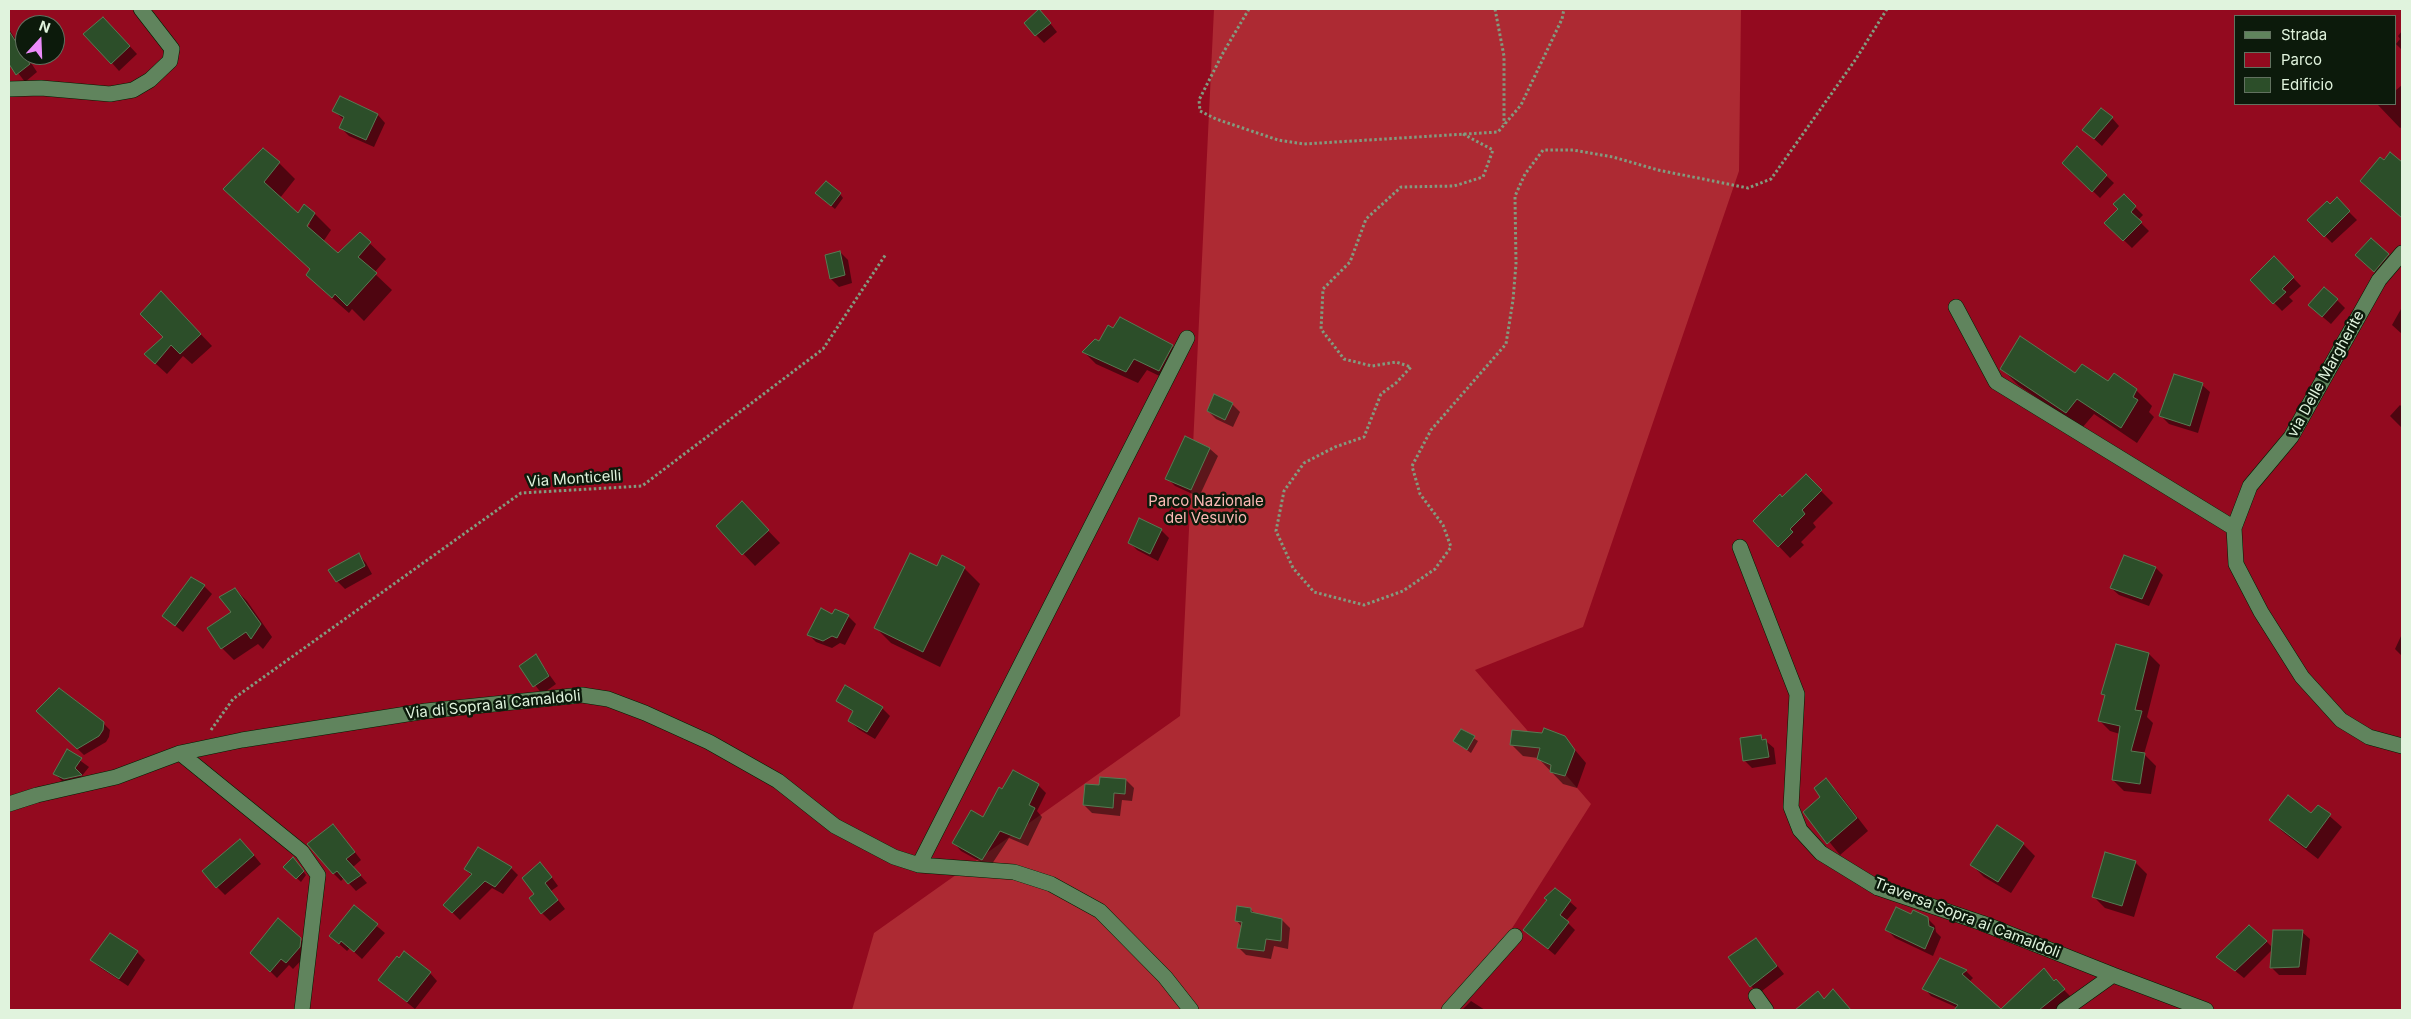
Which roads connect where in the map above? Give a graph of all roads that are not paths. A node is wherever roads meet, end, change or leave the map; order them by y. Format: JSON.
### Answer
{"nodes":[{"id":1,"x":141,"y":9,"type":"edge"},
{"id":2,"x":9,"y":89,"type":"edge"},
{"id":3,"x":2402,"y":253,"type":"edge"},
{"id":4,"x":1956,"y":306,"type":"dead end"},
{"id":5,"x":1187,"y":338,"type":"dead end"},
{"id":6,"x":2234,"y":528,"type":"junction"},
{"id":7,"x":1740,"y":547,"type":"dead end"},
{"id":8,"x":2402,"y":746,"type":"edge"},
{"id":9,"x":180,"y":754,"type":"junction"},
{"id":10,"x":9,"y":804,"type":"edge"},
{"id":11,"x":920,"y":865,"type":"junction"},
{"id":12,"x":1515,"y":936,"type":"dead end"},
{"id":13,"x":2113,"y":975,"type":"junction"},
{"id":14,"x":1756,"y":996,"type":"dead end"},
{"id":15,"x":302,"y":1010,"type":"edge"},
{"id":16,"x":1191,"y":1010,"type":"edge"},
{"id":17,"x":1449,"y":1010,"type":"edge"},
{"id":18,"x":1766,"y":1010,"type":"edge"},
{"id":19,"x":2064,"y":1010,"type":"edge"},
{"id":20,"x":2206,"y":1010,"type":"edge"}],
"edges":[{"from":1,"to":2,"type":"street"},
{"from":3,"to":6,"type":"street","name":"via Delle Margherite"},
{"from":4,"to":6,"type":"street"},
{"from":5,"to":11,"type":"street"},
{"from":6,"to":8,"type":"street","name":"via Delle Margherite"},
{"from":7,"to":13,"type":"street","name":"Traversa Sopra ai Camaldoli"},
{"from":9,"to":10,"type":"street","name":"Via di Sopra ai Camaldoli"},
{"from":9,"to":11,"type":"street","name":"Via di Sopra ai Camaldoli"},
{"from":9,"to":15,"type":"street"},
{"from":11,"to":16,"type":"street","name":"Via di Sopra ai Camaldoli"},
{"from":12,"to":17,"type":"street"},
{"from":13,"to":19,"type":"street"},
{"from":13,"to":20,"type":"street"},
{"from":14,"to":18,"type":"street"}]}
